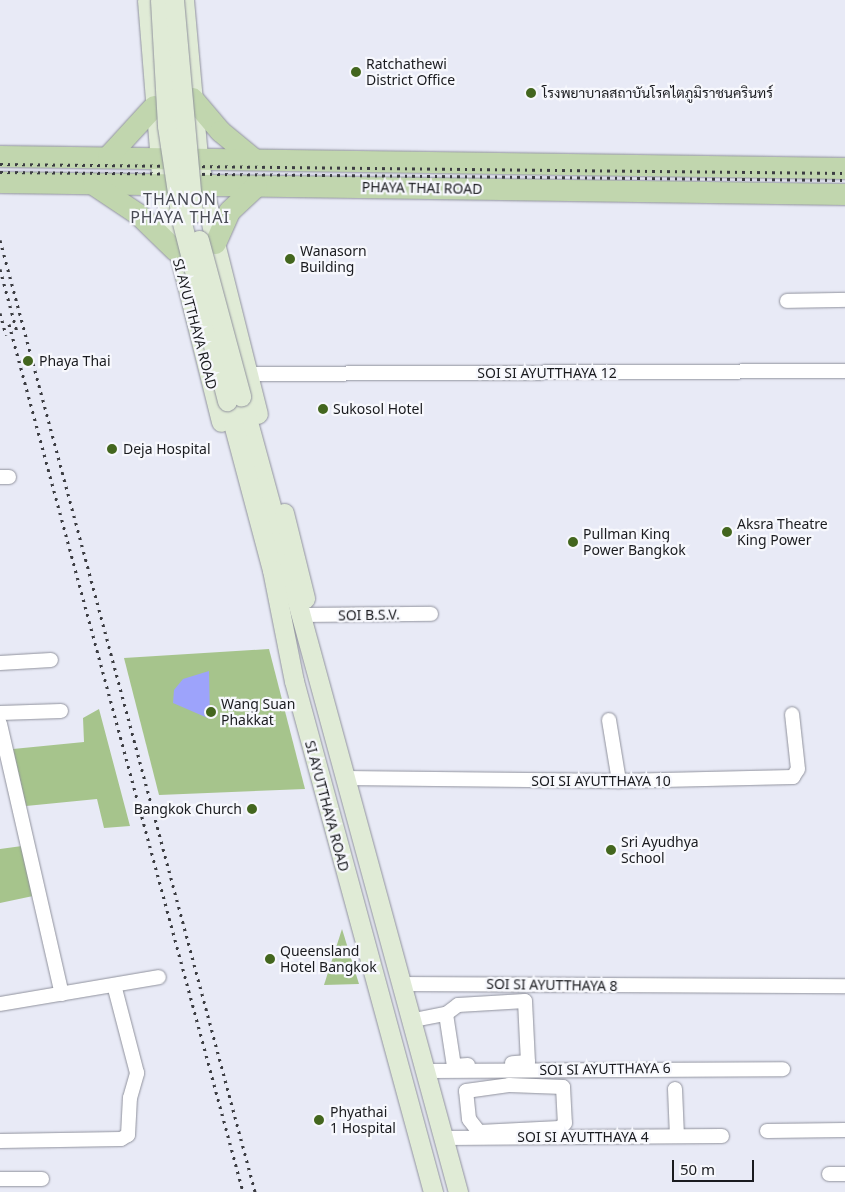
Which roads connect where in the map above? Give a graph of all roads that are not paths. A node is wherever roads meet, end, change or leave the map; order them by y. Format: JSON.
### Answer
{"nodes":[{"id":1,"x":147,"y":0,"type":"edge"},
{"id":2,"x":160,"y":0,"type":"edge"},
{"id":3,"x":174,"y":0,"type":"edge"},
{"id":4,"x":184,"y":0,"type":"edge"},
{"id":5,"x":149,"y":29,"type":"junction"},
{"id":6,"x":186,"y":34,"type":"junction"},
{"id":7,"x":192,"y":98,"type":"junction"},
{"id":8,"x":154,"y":106,"type":"junction"},
{"id":9,"x":0,"y":156,"type":"edge"},
{"id":10,"x":108,"y":156,"type":"junction"},
{"id":11,"x":159,"y":157,"type":"junction"},
{"id":12,"x":198,"y":157,"type":"junction"},
{"id":13,"x":254,"y":159,"type":"junction"},
{"id":14,"x":845,"y":168,"type":"edge"},
{"id":15,"x":0,"y":182,"type":"edge"},
{"id":16,"x":93,"y":184,"type":"junction"},
{"id":17,"x":162,"y":185,"type":"junction"},
{"id":18,"x":203,"y":186,"type":"junction"},
{"id":19,"x":256,"y":186,"type":"junction"},
{"id":20,"x":845,"y":194,"type":"edge"},
{"id":21,"x":215,"y":243,"type":"junction"},
{"id":22,"x":175,"y":250,"type":"junction"},
{"id":23,"x":221,"y":267,"type":"junction"},
{"id":24,"x":183,"y":275,"type":"junction"},
{"id":25,"x":845,"y":300,"type":"edge"},
{"id":26,"x":787,"y":301,"type":"dead end"},
{"id":27,"x":845,"y":371,"type":"edge"},
{"id":28,"x":248,"y":374,"type":"junction"},
{"id":29,"x":234,"y":399,"type":"junction"},
{"id":30,"x":431,"y":614,"type":"dead end"},
{"id":31,"x":307,"y":615,"type":"junction"},
{"id":32,"x":307,"y":634,"type":"junction"},
{"id":33,"x":284,"y":639,"type":"junction"},
{"id":34,"x":51,"y":660,"type":"dead end"},
{"id":35,"x":0,"y":663,"type":"edge"},
{"id":36,"x":61,"y":711,"type":"dead end"},
{"id":37,"x":0,"y":713,"type":"edge"},
{"id":38,"x":792,"y":714,"type":"dead end"},
{"id":39,"x":609,"y":720,"type":"dead end"},
{"id":40,"x":1,"y":731,"type":"edge"},
{"id":41,"x":344,"y":778,"type":"junction"},
{"id":42,"x":619,"y":782,"type":"junction"},
{"id":43,"x":385,"y":932,"type":"junction"},
{"id":44,"x":364,"y":943,"type":"junction"},
{"id":45,"x":159,"y":976,"type":"dead end"},
{"id":46,"x":405,"y":984,"type":"junction"},
{"id":47,"x":114,"y":985,"type":"junction"},
{"id":48,"x":845,"y":986,"type":"edge"},
{"id":49,"x":62,"y":994,"type":"junction"},
{"id":50,"x":0,"y":1004,"type":"edge"},
{"id":51,"x":446,"y":1014,"type":"junction"},
{"id":52,"x":414,"y":1020,"type":"junction"},
{"id":53,"x":783,"y":1069,"type":"dead end"},
{"id":54,"x":506,"y":1070,"type":"junction"},
{"id":55,"x":416,"y":1076,"type":"junction"},
{"id":56,"x":509,"y":1085,"type":"junction"},
{"id":57,"x":675,"y":1089,"type":"dead end"},
{"id":58,"x":845,"y":1130,"type":"edge"},
{"id":59,"x":767,"y":1131,"type":"dead end"},
{"id":60,"x":677,"y":1136,"type":"junction"},
{"id":61,"x":722,"y":1136,"type":"dead end"},
{"id":62,"x":445,"y":1138,"type":"junction"},
{"id":63,"x":0,"y":1141,"type":"edge"},
{"id":64,"x":829,"y":1174,"type":"dead end"},
{"id":65,"x":845,"y":1174,"type":"edge"},
{"id":66,"x":0,"y":1179,"type":"edge"},
{"id":67,"x":42,"y":1179,"type":"dead end"},
{"id":68,"x":420,"y":1192,"type":"edge"},
{"id":69,"x":433,"y":1192,"type":"edge"},
{"id":70,"x":445,"y":1192,"type":"edge"},
{"id":71,"x":458,"y":1192,"type":"edge"}],
"edges":[{"from":1,"to":5,"type":"main road","name":"SI AYUTTHAYA ROAD"},
{"from":2,"to":29,"type":"main road","name":"SI AYUTTHAYA ROAD","bridge":true},
{"from":3,"to":29,"type":"main road","name":"SI AYUTTHAYA ROAD","bridge":true},
{"from":4,"to":6,"type":"main road","name":"SI AYUTTHAYA ROAD"},
{"from":5,"to":6,"type":"main road"},
{"from":5,"to":8,"type":"main road","name":"SI AYUTTHAYA ROAD"},
{"from":6,"to":7,"type":"main road","name":"SI AYUTTHAYA ROAD"},
{"from":7,"to":12,"type":"main road","name":"SI AYUTTHAYA ROAD"},
{"from":7,"to":13,"type":"main road"},
{"from":8,"to":10,"type":"main road"},
{"from":8,"to":11,"type":"main road","name":"SI AYUTTHAYA ROAD"},
{"from":9,"to":10,"type":"main road","name":"PHAYA THAI ROAD"},
{"from":10,"to":11,"type":"main road","name":"PHAYA THAI ROAD"},
{"from":11,"to":12,"type":"main road","name":"PHAYA THAI ROAD"},
{"from":11,"to":17,"type":"main road","name":"SI AYUTTHAYA ROAD"},
{"from":12,"to":13,"type":"main road","name":"PHAYA THAI ROAD"},
{"from":12,"to":18,"type":"main road","name":"SI AYUTTHAYA ROAD"},
{"from":13,"to":14,"type":"main road","name":"PHAYA THAI ROAD"},
{"from":15,"to":16,"type":"main road","name":"PHAYA THAI ROAD"},
{"from":16,"to":17,"type":"main road","name":"PHAYA THAI ROAD"},
{"from":16,"to":22,"type":"main road"},
{"from":17,"to":18,"type":"main road","name":"PHAYA THAI ROAD"},
{"from":17,"to":22,"type":"main road","name":"SI AYUTTHAYA ROAD"},
{"from":18,"to":19,"type":"main road","name":"PHAYA THAI ROAD"},
{"from":18,"to":21,"type":"main road","name":"SI AYUTTHAYA ROAD"},
{"from":19,"to":20,"type":"main road","name":"PHAYA THAI ROAD"},
{"from":19,"to":21,"type":"main road"},
{"from":21,"to":23,"type":"main road","name":"SI AYUTTHAYA ROAD"},
{"from":22,"to":24,"type":"main road","name":"SI AYUTTHAYA ROAD"},
{"from":23,"to":24,"type":"main road"},
{"from":23,"to":28,"type":"main road","name":"SI AYUTTHAYA ROAD"},
{"from":24,"to":33,"type":"main road","name":"SI AYUTTHAYA ROAD"},
{"from":25,"to":26,"type":"street"},
{"from":27,"to":28,"type":"street","name":"SOI SI AYUTTHAYA 12"},
{"from":28,"to":31,"type":"main road","name":"SI AYUTTHAYA ROAD"},
{"from":29,"to":32,"type":"main road","name":"SI AYUTTHAYA ROAD"},
{"from":29,"to":33,"type":"main road","name":"SI AYUTTHAYA ROAD"},
{"from":30,"to":31,"type":"street","name":"SOI B.S.V."},
{"from":31,"to":32,"type":"main road","name":"SI AYUTTHAYA ROAD"},
{"from":32,"to":41,"type":"main road","name":"SI AYUTTHAYA ROAD"},
{"from":33,"to":44,"type":"main road","name":"SI AYUTTHAYA ROAD"},
{"from":34,"to":35,"type":"street"},
{"from":36,"to":37,"type":"street"},
{"from":38,"to":42,"type":"street","name":"SOI SI AYUTTHAYA 10"},
{"from":39,"to":42,"type":"street"},
{"from":40,"to":49,"type":"street"},
{"from":41,"to":42,"type":"street","name":"SOI SI AYUTTHAYA 10"},
{"from":41,"to":43,"type":"main road","name":"SI AYUTTHAYA ROAD"},
{"from":43,"to":46,"type":"main road","name":"SI AYUTTHAYA ROAD"},
{"from":43,"to":55,"type":"main road","name":"SI AYUTTHAYA ROAD"},
{"from":44,"to":55,"type":"main road","name":"SI AYUTTHAYA ROAD"},
{"from":44,"to":68,"type":"main road","name":"SI AYUTTHAYA ROAD"},
{"from":45,"to":47,"type":"street"},
{"from":46,"to":48,"type":"street","name":"SOI SI AYUTTHAYA 8"},
{"from":46,"to":52,"type":"main road","name":"SI AYUTTHAYA ROAD"},
{"from":47,"to":49,"type":"street"},
{"from":47,"to":63,"type":"street"},
{"from":49,"to":50,"type":"street"},
{"from":51,"to":51,"type":"street"},
{"from":51,"to":52,"type":"street"},
{"from":52,"to":55,"type":"main road","name":"SI AYUTTHAYA ROAD"},
{"from":53,"to":54,"type":"street","name":"SOI SI AYUTTHAYA 6"},
{"from":54,"to":55,"type":"street","name":"SOI SI AYUTTHAYA 6"},
{"from":54,"to":56,"type":"street"},
{"from":55,"to":62,"type":"main road","name":"SI AYUTTHAYA ROAD"},
{"from":55,"to":69,"type":"main road"},
{"from":55,"to":70,"type":"main road"},
{"from":56,"to":56,"type":"street"},
{"from":57,"to":60,"type":"street"},
{"from":58,"to":59,"type":"street"},
{"from":60,"to":61,"type":"street","name":"SOI SI AYUTTHAYA 4"},
{"from":60,"to":62,"type":"street","name":"SOI SI AYUTTHAYA 4"},
{"from":62,"to":71,"type":"main road","name":"SI AYUTTHAYA ROAD"},
{"from":64,"to":65,"type":"street"},
{"from":66,"to":67,"type":"street"}]}
